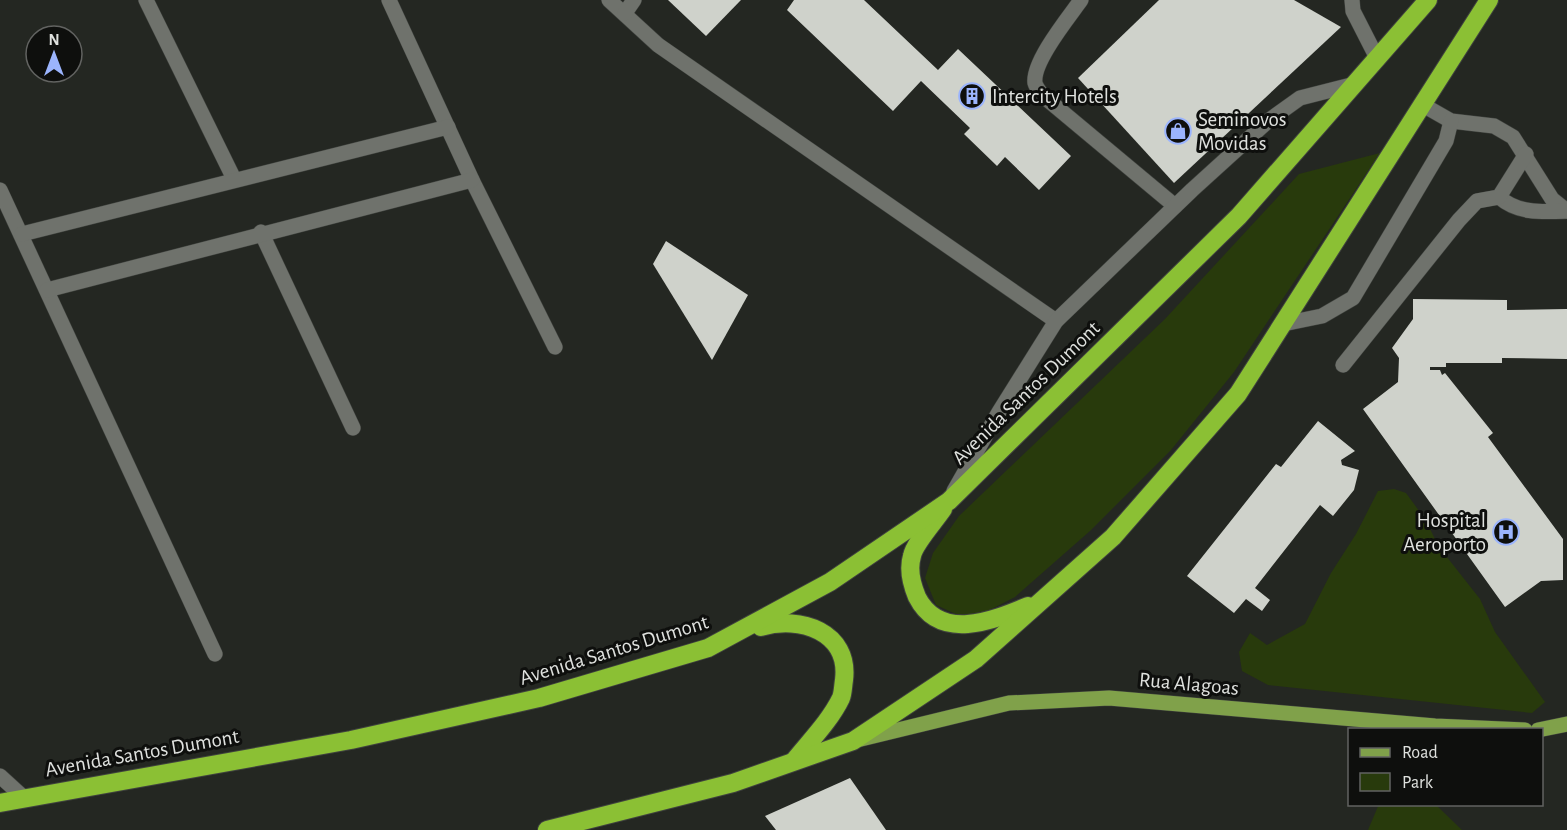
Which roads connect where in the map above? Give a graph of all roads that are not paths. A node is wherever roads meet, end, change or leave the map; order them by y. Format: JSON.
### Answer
{"nodes":[{"id":1,"x":146,"y":0,"type":"edge"},
{"id":2,"x":389,"y":0,"type":"edge"},
{"id":3,"x":609,"y":0,"type":"edge"},
{"id":4,"x":1352,"y":0,"type":"edge"},
{"id":5,"x":1428,"y":0,"type":"edge"},
{"id":6,"x":1489,"y":0,"type":"edge"},
{"id":7,"x":1074,"y":2,"type":"edge"},
{"id":8,"x":629,"y":6,"type":"edge"},
{"id":9,"x":1377,"y":58,"type":"junction"},
{"id":10,"x":1354,"y":84,"type":"junction"},
{"id":11,"x":1423,"y":105,"type":"junction"},
{"id":12,"x":1451,"y":121,"type":"junction"},
{"id":13,"x":448,"y":128,"type":"junction"},
{"id":14,"x":1526,"y":154,"type":"junction"},
{"id":15,"x":234,"y":179,"type":"junction"},
{"id":16,"x":472,"y":180,"type":"junction"},
{"id":17,"x":0,"y":190,"type":"edge"},
{"id":18,"x":1499,"y":197,"type":"junction"},
{"id":19,"x":1175,"y":206,"type":"junction"},
{"id":20,"x":7,"y":219,"type":"edge"},
{"id":21,"x":261,"y":232,"type":"junction"},
{"id":22,"x":22,"y":234,"type":"junction"},
{"id":23,"x":47,"y":290,"type":"junction"},
{"id":24,"x":1056,"y":321,"type":"junction"},
{"id":25,"x":1283,"y":324,"type":"junction"},
{"id":26,"x":555,"y":347,"type":"dead end"},
{"id":27,"x":1343,"y":365,"type":"dead end"},
{"id":28,"x":353,"y":428,"type":"dead end"},
{"id":29,"x":949,"y":501,"type":"junction"},
{"id":30,"x":1046,"y":596,"type":"junction"},
{"id":31,"x":708,"y":648,"type":"junction"},
{"id":32,"x":215,"y":654,"type":"dead end"},
{"id":33,"x":1567,"y":724,"type":"edge"},
{"id":34,"x":1495,"y":728,"type":"edge"},
{"id":35,"x":1543,"y":728,"type":"edge"},
{"id":36,"x":853,"y":741,"type":"junction"},
{"id":37,"x":792,"y":763,"type":"junction"},
{"id":38,"x":0,"y":776,"type":"edge"},
{"id":39,"x":23,"y":797,"type":"junction"},
{"id":40,"x":0,"y":803,"type":"edge"},
{"id":41,"x":547,"y":830,"type":"edge"}],
"edges":[{"from":1,"to":15,"type":"street"},
{"from":2,"to":13,"type":"street"},
{"from":3,"to":8,"type":"street"},
{"from":4,"to":9,"type":"street"},
{"from":5,"to":9,"type":"highway","name":"Avenida Santos Dumont"},
{"from":6,"to":11,"type":"highway"},
{"from":7,"to":19,"type":"street"},
{"from":8,"to":24,"type":"street"},
{"from":9,"to":10,"type":"highway","name":"Avenida Santos Dumont"},
{"from":10,"to":19,"type":"street"},
{"from":10,"to":29,"type":"highway","name":"Avenida Santos Dumont"},
{"from":11,"to":12,"type":"street"},
{"from":11,"to":25,"type":"highway"},
{"from":12,"to":14,"type":"street"},
{"from":12,"to":25,"type":"street"},
{"from":13,"to":15,"type":"street"},
{"from":13,"to":16,"type":"street"},
{"from":14,"to":18,"type":"street"},
{"from":14,"to":18,"type":"street"},
{"from":15,"to":22,"type":"street"},
{"from":16,"to":21,"type":"street"},
{"from":16,"to":26,"type":"street"},
{"from":17,"to":20,"type":"street"},
{"from":18,"to":27,"type":"street"},
{"from":19,"to":24,"type":"street"},
{"from":20,"to":22,"type":"street"},
{"from":21,"to":23,"type":"street"},
{"from":21,"to":28,"type":"street"},
{"from":22,"to":23,"type":"street"},
{"from":23,"to":32,"type":"street"},
{"from":24,"to":29,"type":"street"},
{"from":25,"to":30,"type":"highway"},
{"from":29,"to":30,"type":"highway"},
{"from":29,"to":31,"type":"highway","name":"Avenida Santos Dumont"},
{"from":30,"to":36,"type":"highway"},
{"from":31,"to":37,"type":"highway"},
{"from":31,"to":39,"type":"highway","name":"Avenida Santos Dumont"},
{"from":33,"to":35,"type":"main road"},
{"from":34,"to":36,"type":"main road","name":"Rua Alagoas"},
{"from":36,"to":37,"type":"highway"},
{"from":37,"to":41,"type":"highway"},
{"from":38,"to":39,"type":"street"},
{"from":39,"to":40,"type":"highway","name":"Avenida Santos Dumont"}]}
